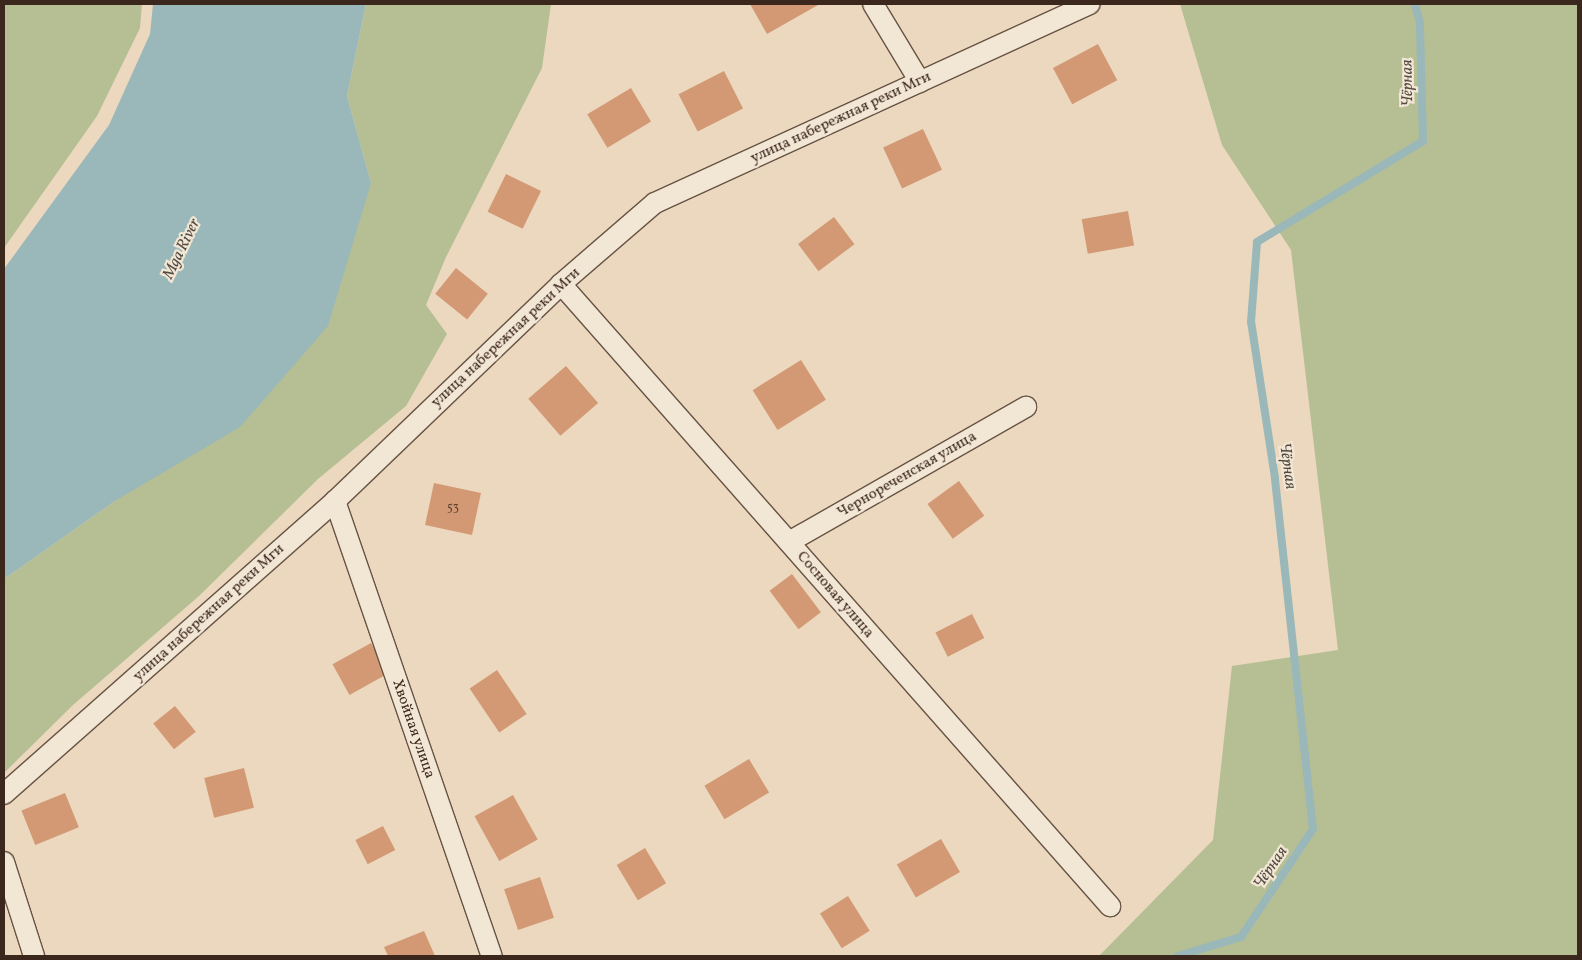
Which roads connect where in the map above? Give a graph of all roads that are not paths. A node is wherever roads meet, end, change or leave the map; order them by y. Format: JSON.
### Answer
{"nodes":[{"id":1,"x":873,"y":4,"type":"edge"},
{"id":2,"x":1090,"y":4,"type":"edge"},
{"id":3,"x":920,"y":82,"type":"junction"},
{"id":4,"x":561,"y":284,"type":"junction"},
{"id":5,"x":1026,"y":407,"type":"dead end"},
{"id":6,"x":335,"y":501,"type":"junction"},
{"id":7,"x":788,"y":542,"type":"junction"},
{"id":8,"x":4,"y":794,"type":"edge"},
{"id":9,"x":4,"y":862,"type":"edge"},
{"id":10,"x":1110,"y":906,"type":"dead end"},
{"id":11,"x":34,"y":956,"type":"edge"},
{"id":12,"x":492,"y":956,"type":"edge"}],
"edges":[{"from":1,"to":3,"type":"street"},
{"from":2,"to":3,"type":"street","name":"улица набережная реки Мги"},
{"from":3,"to":4,"type":"street","name":"улица набережная реки Мги"},
{"from":4,"to":6,"type":"street","name":"улица набережная реки Мги"},
{"from":4,"to":7,"type":"street","name":"Сосновая улица"},
{"from":5,"to":7,"type":"street","name":"Чернореченская улица"},
{"from":6,"to":8,"type":"street","name":"улица набережная реки Мги"},
{"from":6,"to":12,"type":"street","name":"Хвойная улица"},
{"from":7,"to":10,"type":"street","name":"Сосновая улица"},
{"from":9,"to":11,"type":"street"}]}
